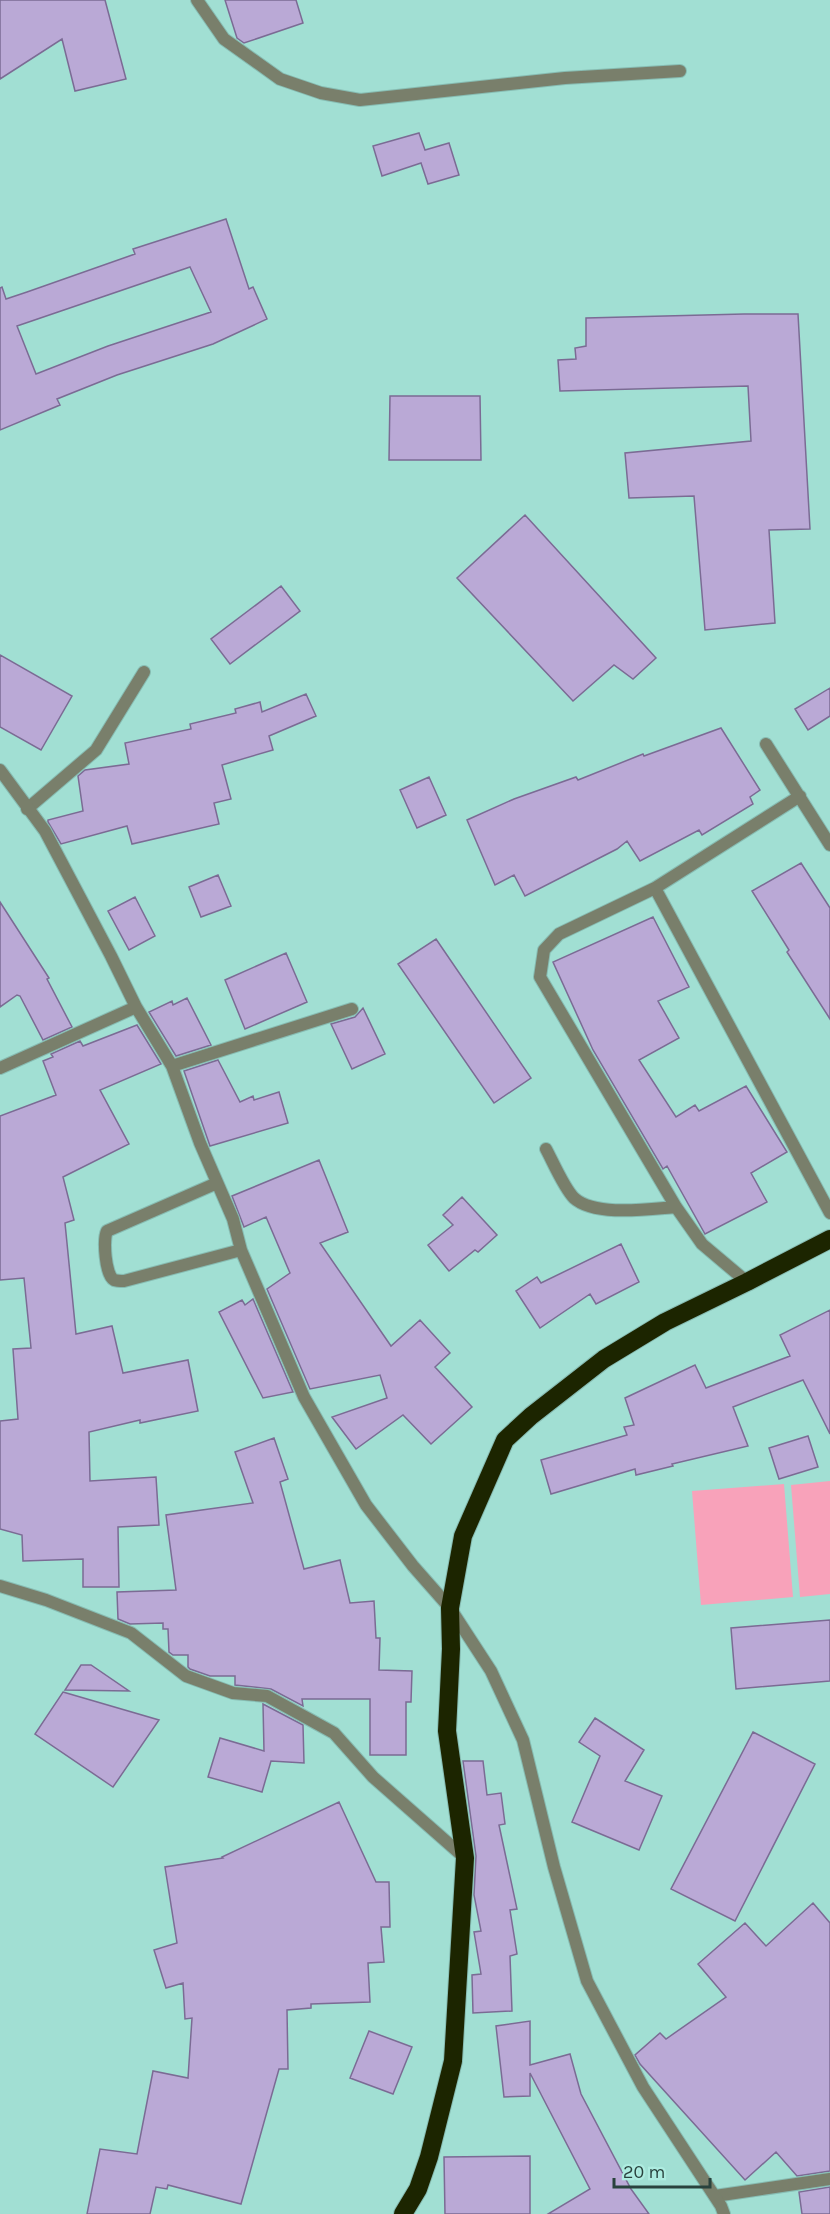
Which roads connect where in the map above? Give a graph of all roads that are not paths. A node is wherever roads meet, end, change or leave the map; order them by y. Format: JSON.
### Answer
{"nodes":[{"id":1,"x":197,"y":0,"type":"edge"},
{"id":2,"x":680,"y":71,"type":"dead end"},
{"id":3,"x":144,"y":672,"type":"dead end"},
{"id":4,"x":766,"y":744,"type":"dead end"},
{"id":5,"x":0,"y":770,"type":"edge"},
{"id":6,"x":800,"y":796,"type":"junction"},
{"id":7,"x":27,"y":809,"type":"junction"},
{"id":8,"x":830,"y":845,"type":"edge"},
{"id":9,"x":655,"y":888,"type":"junction"},
{"id":10,"x":136,"y":1007,"type":"junction"},
{"id":11,"x":352,"y":1009,"type":"dead end"},
{"id":12,"x":172,"y":1066,"type":"junction"},
{"id":13,"x":0,"y":1068,"type":"edge"},
{"id":14,"x":546,"y":1149,"type":"dead end"},
{"id":15,"x":217,"y":1183,"type":"junction"},
{"id":16,"x":676,"y":1207,"type":"junction"},
{"id":17,"x":830,"y":1213,"type":"edge"},
{"id":18,"x":830,"y":1239,"type":"edge"},
{"id":19,"x":241,"y":1250,"type":"junction"},
{"id":20,"x":747,"y":1282,"type":"junction"},
{"id":21,"x":0,"y":1586,"type":"edge"},
{"id":22,"x":450,"y":1608,"type":"junction"},
{"id":23,"x":465,"y":1858,"type":"junction"},
{"id":24,"x":830,"y":2179,"type":"edge"},
{"id":25,"x":715,"y":2196,"type":"junction"},
{"id":26,"x":403,"y":2214,"type":"edge"},
{"id":27,"x":724,"y":2214,"type":"edge"}],
"edges":[{"from":1,"to":2,"type":"street"},
{"from":3,"to":7,"type":"street"},
{"from":4,"to":6,"type":"street"},
{"from":5,"to":7,"type":"street"},
{"from":6,"to":8,"type":"street"},
{"from":6,"to":9,"type":"street"},
{"from":7,"to":10,"type":"street"},
{"from":9,"to":16,"type":"street"},
{"from":9,"to":17,"type":"street"},
{"from":10,"to":12,"type":"street"},
{"from":10,"to":13,"type":"street"},
{"from":11,"to":12,"type":"street"},
{"from":12,"to":15,"type":"street"},
{"from":14,"to":16,"type":"street"},
{"from":15,"to":19,"type":"street"},
{"from":15,"to":19,"type":"street"},
{"from":16,"to":20,"type":"street"},
{"from":18,"to":20,"type":"highway"},
{"from":19,"to":22,"type":"street"},
{"from":20,"to":22,"type":"highway"},
{"from":21,"to":23,"type":"street"},
{"from":22,"to":23,"type":"highway"},
{"from":22,"to":25,"type":"street"},
{"from":23,"to":26,"type":"highway"},
{"from":24,"to":25,"type":"street"},
{"from":25,"to":27,"type":"street"}]}
